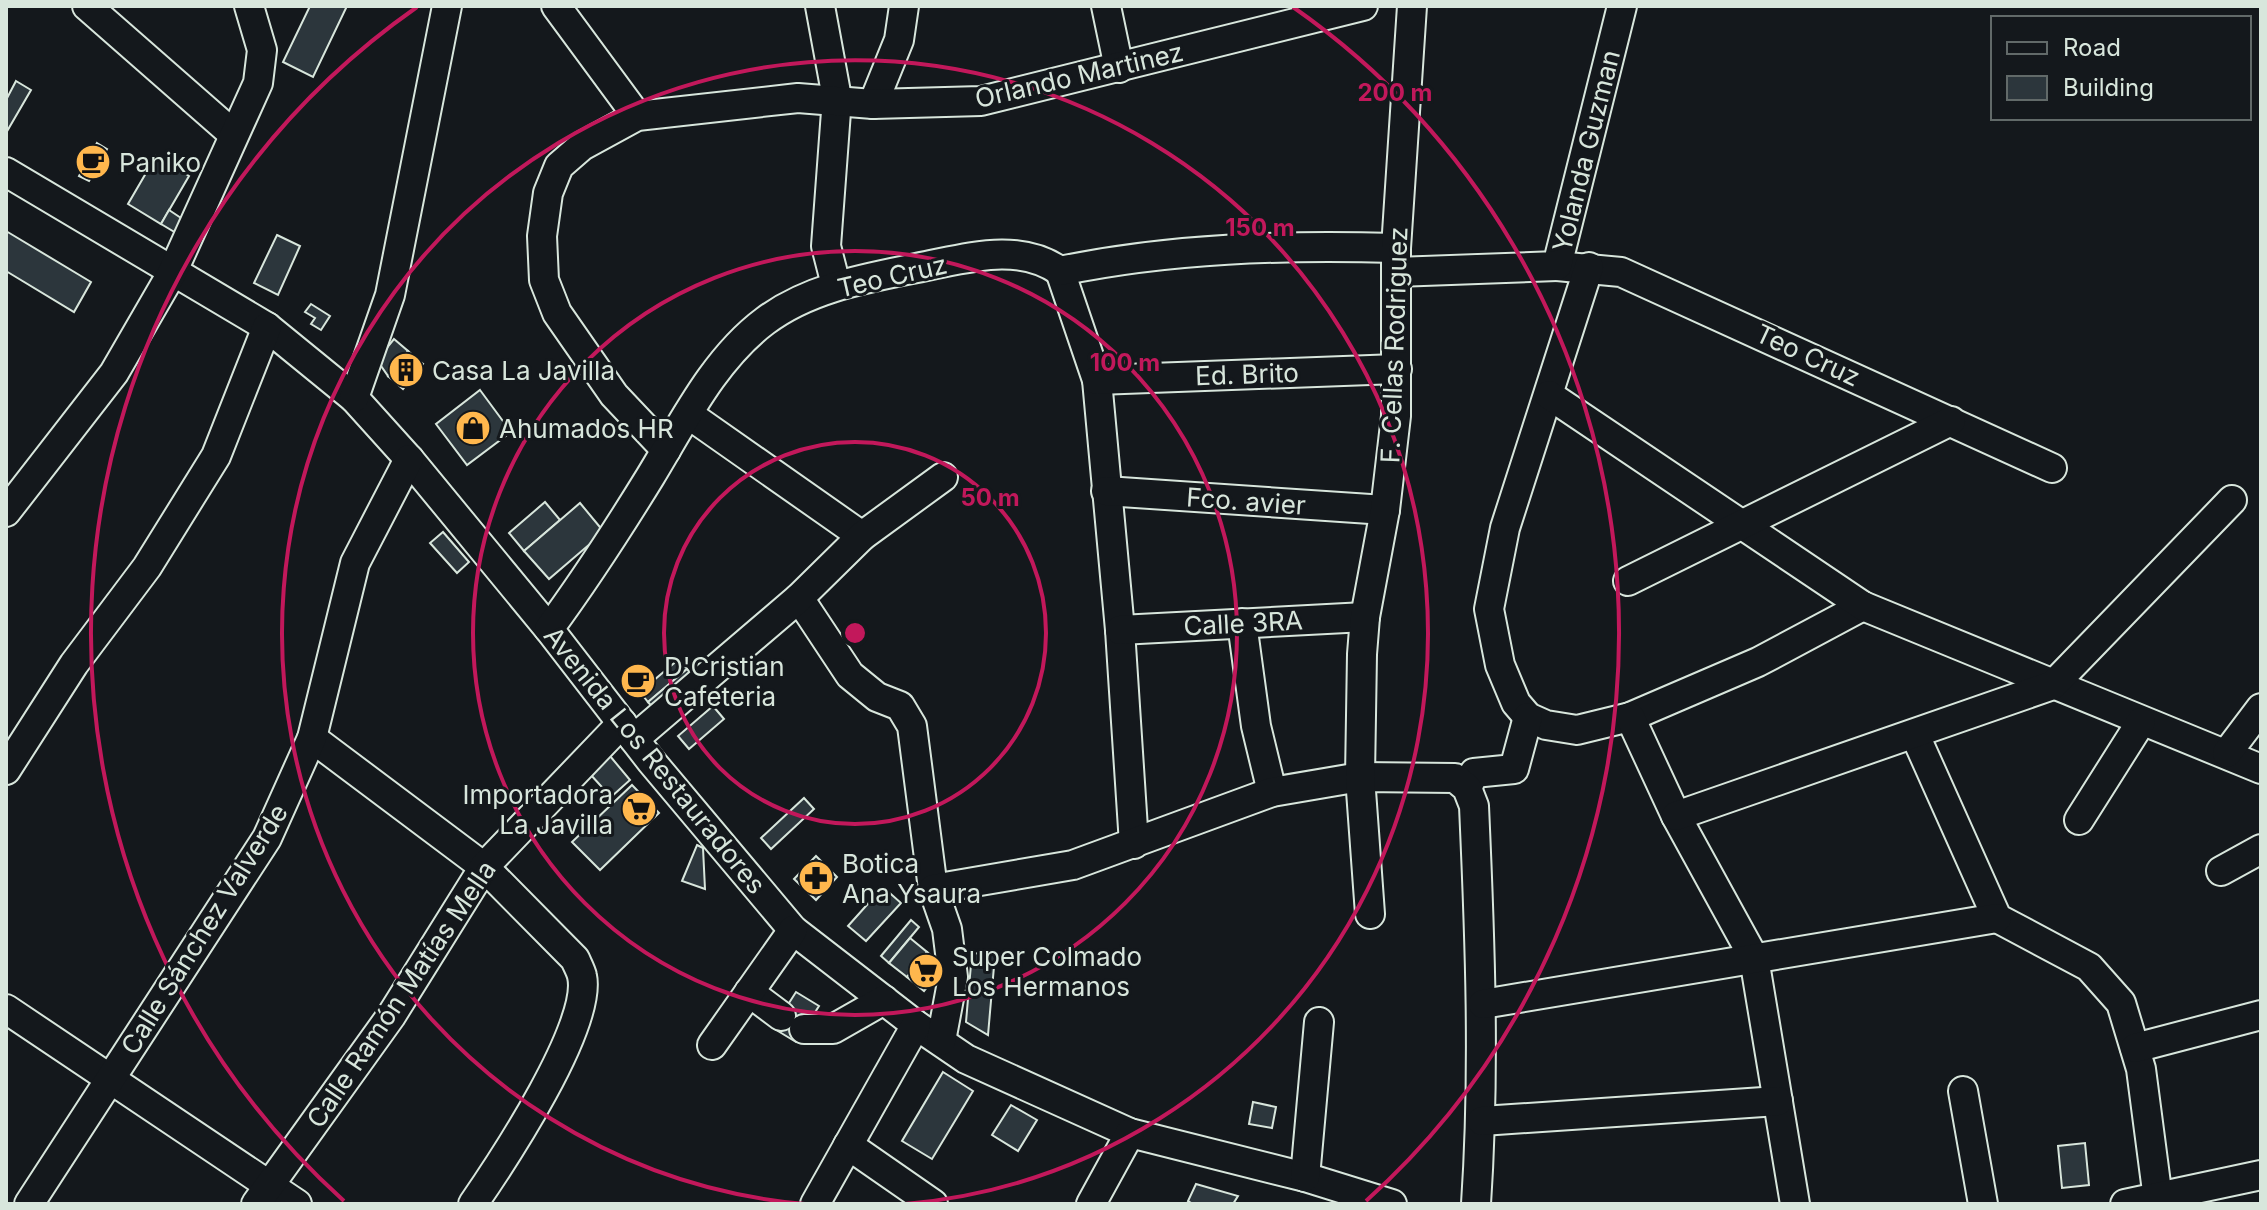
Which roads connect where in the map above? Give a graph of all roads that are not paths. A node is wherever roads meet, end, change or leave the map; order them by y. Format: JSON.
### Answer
{"nodes":[{"id":1,"x":87,"y":6,"type":"edge"},
{"id":2,"x":249,"y":6,"type":"edge"},
{"id":3,"x":447,"y":6,"type":"edge"},
{"id":4,"x":556,"y":6,"type":"edge"},
{"id":5,"x":820,"y":6,"type":"edge"},
{"id":6,"x":904,"y":6,"type":"edge"},
{"id":7,"x":1106,"y":6,"type":"edge"},
{"id":8,"x":1363,"y":6,"type":"edge"},
{"id":9,"x":1412,"y":6,"type":"edge"},
{"id":10,"x":1622,"y":6,"type":"edge"},
{"id":11,"x":1119,"y":68,"type":"junction"},
{"id":12,"x":837,"y":98,"type":"junction"},
{"id":13,"x":873,"y":104,"type":"junction"},
{"id":14,"x":637,"y":116,"type":"junction"},
{"id":15,"x":233,"y":134,"type":"junction"},
{"id":16,"x":6,"y":172,"type":"edge"},
{"id":17,"x":1396,"y":260,"type":"junction"},
{"id":18,"x":1557,"y":266,"type":"junction"},
{"id":19,"x":1589,"y":267,"type":"junction"},
{"id":20,"x":1060,"y":271,"type":"junction"},
{"id":21,"x":172,"y":273,"type":"junction"},
{"id":22,"x":836,"y":285,"type":"junction"},
{"id":23,"x":267,"y":327,"type":"junction"},
{"id":24,"x":1397,"y":369,"type":"junction"},
{"id":25,"x":1097,"y":380,"type":"junction"},
{"id":26,"x":1549,"y":395,"type":"junction"},
{"id":27,"x":354,"y":398,"type":"junction"},
{"id":28,"x":688,"y":414,"type":"junction"},
{"id":29,"x":1951,"y":421,"type":"junction"},
{"id":30,"x":666,"y":450,"type":"junction"},
{"id":31,"x":409,"y":459,"type":"junction"},
{"id":32,"x":2052,"y":468,"type":"dead end"},
{"id":33,"x":943,"y":477,"type":"dead end"},
{"id":34,"x":1106,"y":491,"type":"junction"},
{"id":35,"x":2232,"y":500,"type":"dead end"},
{"id":36,"x":1385,"y":510,"type":"junction"},
{"id":37,"x":6,"y":512,"type":"edge"},
{"id":38,"x":1741,"y":523,"type":"junction"},
{"id":39,"x":862,"y":536,"type":"junction"},
{"id":40,"x":1628,"y":581,"type":"dead end"},
{"id":41,"x":799,"y":598,"type":"junction"},
{"id":42,"x":1863,"y":606,"type":"junction"},
{"id":43,"x":1365,"y":617,"type":"junction"},
{"id":44,"x":1242,"y":623,"type":"junction"},
{"id":45,"x":549,"y":629,"type":"junction"},
{"id":46,"x":1120,"y":630,"type":"junction"},
{"id":47,"x":2053,"y":685,"type":"junction"},
{"id":48,"x":2261,"y":708,"type":"edge"},
{"id":49,"x":1528,"y":717,"type":"junction"},
{"id":50,"x":1630,"y":717,"type":"junction"},
{"id":51,"x":2141,"y":722,"type":"junction"},
{"id":52,"x":628,"y":731,"type":"junction"},
{"id":53,"x":1915,"y":735,"type":"junction"},
{"id":54,"x":312,"y":738,"type":"junction"},
{"id":55,"x":2227,"y":753,"type":"junction"},
{"id":56,"x":2261,"y":769,"type":"edge"},
{"id":57,"x":6,"y":770,"type":"edge"},
{"id":58,"x":1360,"y":777,"type":"junction"},
{"id":59,"x":1467,"y":788,"type":"junction"},
{"id":60,"x":1272,"y":792,"type":"junction"},
{"id":61,"x":1676,"y":816,"type":"junction"},
{"id":62,"x":2079,"y":820,"type":"dead end"},
{"id":63,"x":1134,"y":844,"type":"junction"},
{"id":64,"x":2261,"y":849,"type":"edge"},
{"id":65,"x":484,"y":867,"type":"junction"},
{"id":66,"x":2221,"y":871,"type":"dead end"},
{"id":67,"x":933,"y":889,"type":"junction"},
{"id":68,"x":1370,"y":914,"type":"dead end"},
{"id":69,"x":1997,"y":918,"type":"junction"},
{"id":70,"x":793,"y":930,"type":"junction"},
{"id":71,"x":1754,"y":958,"type":"junction"},
{"id":72,"x":749,"y":992,"type":"junction"},
{"id":73,"x":884,"y":1000,"type":"junction"},
{"id":74,"x":1483,"y":1004,"type":"junction"},
{"id":75,"x":6,"y":1009,"type":"edge"},
{"id":76,"x":2261,"y":1015,"type":"edge"},
{"id":77,"x":1319,"y":1022,"type":"dead end"},
{"id":78,"x":916,"y":1025,"type":"junction"},
{"id":79,"x":941,"y":1041,"type":"junction"},
{"id":80,"x":712,"y":1045,"type":"dead end"},
{"id":81,"x":2135,"y":1048,"type":"junction"},
{"id":82,"x":111,"y":1081,"type":"junction"},
{"id":83,"x":1963,"y":1091,"type":"dead end"},
{"id":84,"x":1778,"y":1101,"type":"junction"},
{"id":85,"x":1482,"y":1121,"type":"junction"},
{"id":86,"x":1130,"y":1133,"type":"junction"},
{"id":87,"x":848,"y":1145,"type":"junction"},
{"id":88,"x":2261,"y":1175,"type":"edge"},
{"id":89,"x":1312,"y":1188,"type":"edge"},
{"id":90,"x":263,"y":1194,"type":"edge"},
{"id":91,"x":2158,"y":1199,"type":"junction"},
{"id":92,"x":29,"y":1204,"type":"edge"},
{"id":93,"x":297,"y":1204,"type":"edge"},
{"id":94,"x":473,"y":1204,"type":"edge"},
{"id":95,"x":815,"y":1204,"type":"edge"},
{"id":96,"x":933,"y":1204,"type":"edge"},
{"id":97,"x":1091,"y":1204,"type":"edge"},
{"id":98,"x":1392,"y":1204,"type":"edge"},
{"id":99,"x":1476,"y":1204,"type":"edge"},
{"id":100,"x":1795,"y":1204,"type":"edge"},
{"id":101,"x":1983,"y":1204,"type":"edge"},
{"id":102,"x":2125,"y":1204,"type":"edge"}],
"edges":[{"from":1,"to":15,"type":"street"},
{"from":2,"to":15,"type":"street"},
{"from":3,"to":27,"type":"street"},
{"from":4,"to":14,"type":"street"},
{"from":5,"to":12,"type":"street"},
{"from":6,"to":13,"type":"street"},
{"from":7,"to":11,"type":"street"},
{"from":8,"to":11,"type":"street","name":"Orlando Martinez"},
{"from":9,"to":17,"type":"street","name":"F. Cellas Rodriguez"},
{"from":10,"to":18,"type":"street","name":"Yolanda Guzman"},
{"from":11,"to":13,"type":"street","name":"Orlando Martinez"},
{"from":12,"to":13,"type":"street","name":"Orlando Martinez"},
{"from":12,"to":14,"type":"street","name":"Orlando Martinez"},
{"from":12,"to":22,"type":"street"},
{"from":14,"to":30,"type":"street","name":"Orlando Martinez"},
{"from":15,"to":21,"type":"street"},
{"from":16,"to":21,"type":"street","name":"Avenida Los Restauradores"},
{"from":17,"to":18,"type":"street","name":"Yolanda Guzman"},
{"from":17,"to":20,"type":"street"},
{"from":17,"to":24,"type":"street","name":"F. Cellas Rodriguez"},
{"from":18,"to":19,"type":"street","name":"Teo Cruz"},
{"from":19,"to":26,"type":"street"},
{"from":19,"to":29,"type":"street","name":"Teo Cruz"},
{"from":20,"to":22,"type":"street","name":"Teo Cruz"},
{"from":20,"to":25,"type":"street"},
{"from":21,"to":23,"type":"street","name":"Avenida Los Restauradores"},
{"from":21,"to":37,"type":"street"},
{"from":22,"to":28,"type":"street","name":"Teo Cruz"},
{"from":23,"to":27,"type":"street","name":"Avenida Los Restauradores"},
{"from":23,"to":57,"type":"street"},
{"from":24,"to":25,"type":"street","name":"Ed. Brito"},
{"from":24,"to":36,"type":"street","name":"F. Cellas Rodriguez"},
{"from":25,"to":34,"type":"street"},
{"from":26,"to":38,"type":"street"},
{"from":26,"to":49,"type":"street"},
{"from":27,"to":31,"type":"street","name":"Avenida Los Restauradores"},
{"from":28,"to":30,"type":"street","name":"Teo Cruz"},
{"from":28,"to":39,"type":"street"},
{"from":29,"to":32,"type":"street","name":"Teo Cruz"},
{"from":29,"to":38,"type":"street"},
{"from":30,"to":45,"type":"street","name":"Teo Cruz"},
{"from":31,"to":45,"type":"street","name":"Avenida Los Restauradores"},
{"from":31,"to":54,"type":"street","name":"Calle Sánchez Valverde"},
{"from":33,"to":39,"type":"street","name":"Calle Ramón Matías Mella"},
{"from":34,"to":36,"type":"street","name":"Fco. avier"},
{"from":34,"to":46,"type":"street"},
{"from":35,"to":47,"type":"street"},
{"from":36,"to":43,"type":"street","name":"F. Cellas Rodriguez"},
{"from":38,"to":40,"type":"street"},
{"from":38,"to":42,"type":"street"},
{"from":39,"to":41,"type":"street","name":"Calle Ramón Matías Mella"},
{"from":41,"to":52,"type":"street","name":"Calle Ramón Matías Mella"},
{"from":41,"to":67,"type":"street"},
{"from":42,"to":47,"type":"street"},
{"from":42,"to":50,"type":"street"},
{"from":43,"to":44,"type":"street","name":"Calle 3RA"},
{"from":43,"to":58,"type":"street","name":"F. Cellas Rodriguez"},
{"from":44,"to":46,"type":"street","name":"Calle 3RA"},
{"from":44,"to":60,"type":"street"},
{"from":45,"to":52,"type":"street","name":"Avenida Los Restauradores"},
{"from":46,"to":63,"type":"street"},
{"from":47,"to":51,"type":"street"},
{"from":47,"to":53,"type":"street"},
{"from":48,"to":55,"type":"street"},
{"from":49,"to":50,"type":"street"},
{"from":49,"to":59,"type":"street"},
{"from":50,"to":61,"type":"street"},
{"from":51,"to":55,"type":"street"},
{"from":51,"to":62,"type":"street"},
{"from":52,"to":65,"type":"street","name":"Calle Ramón Matías Mella"},
{"from":52,"to":70,"type":"street","name":"Avenida Los Restauradores"},
{"from":53,"to":61,"type":"street"},
{"from":53,"to":69,"type":"street"},
{"from":54,"to":65,"type":"street"},
{"from":54,"to":82,"type":"street","name":"Calle Sánchez Valverde"},
{"from":55,"to":56,"type":"street"},
{"from":58,"to":59,"type":"street"},
{"from":58,"to":60,"type":"street"},
{"from":58,"to":68,"type":"street","name":"F. Cellas Rodriguez"},
{"from":59,"to":74,"type":"street"},
{"from":60,"to":63,"type":"street"},
{"from":61,"to":71,"type":"street"},
{"from":63,"to":67,"type":"street"},
{"from":64,"to":66,"type":"street"},
{"from":65,"to":90,"type":"street","name":"Calle Ramón Matías Mella"},
{"from":65,"to":94,"type":"street"},
{"from":67,"to":79,"type":"street"},
{"from":69,"to":71,"type":"street"},
{"from":69,"to":81,"type":"street"},
{"from":70,"to":72,"type":"street"},
{"from":70,"to":73,"type":"street","name":"Avenida Los Restauradores"},
{"from":71,"to":74,"type":"street"},
{"from":71,"to":84,"type":"street"},
{"from":72,"to":73,"type":"street"},
{"from":72,"to":80,"type":"street"},
{"from":73,"to":78,"type":"street","name":"Avenida Los Restauradores"},
{"from":74,"to":85,"type":"street"},
{"from":75,"to":82,"type":"street"},
{"from":76,"to":81,"type":"street"},
{"from":77,"to":89,"type":"street"},
{"from":78,"to":79,"type":"street","name":"Avenida Los Restauradores"},
{"from":78,"to":87,"type":"street"},
{"from":79,"to":86,"type":"street","name":"Avenida Los Restauradores"},
{"from":81,"to":91,"type":"street"},
{"from":82,"to":90,"type":"street"},
{"from":82,"to":92,"type":"street","name":"Calle Sánchez Valverde"},
{"from":83,"to":101,"type":"street"},
{"from":84,"to":85,"type":"street"},
{"from":84,"to":100,"type":"street"},
{"from":85,"to":99,"type":"street"},
{"from":86,"to":89,"type":"street","name":"Avenida Los Restauradores"},
{"from":86,"to":97,"type":"street"},
{"from":87,"to":95,"type":"street"},
{"from":87,"to":96,"type":"street"},
{"from":88,"to":91,"type":"street"},
{"from":89,"to":98,"type":"street","name":"Avenida Los Restauradores"},
{"from":90,"to":93,"type":"street"},
{"from":91,"to":102,"type":"street"}]}
